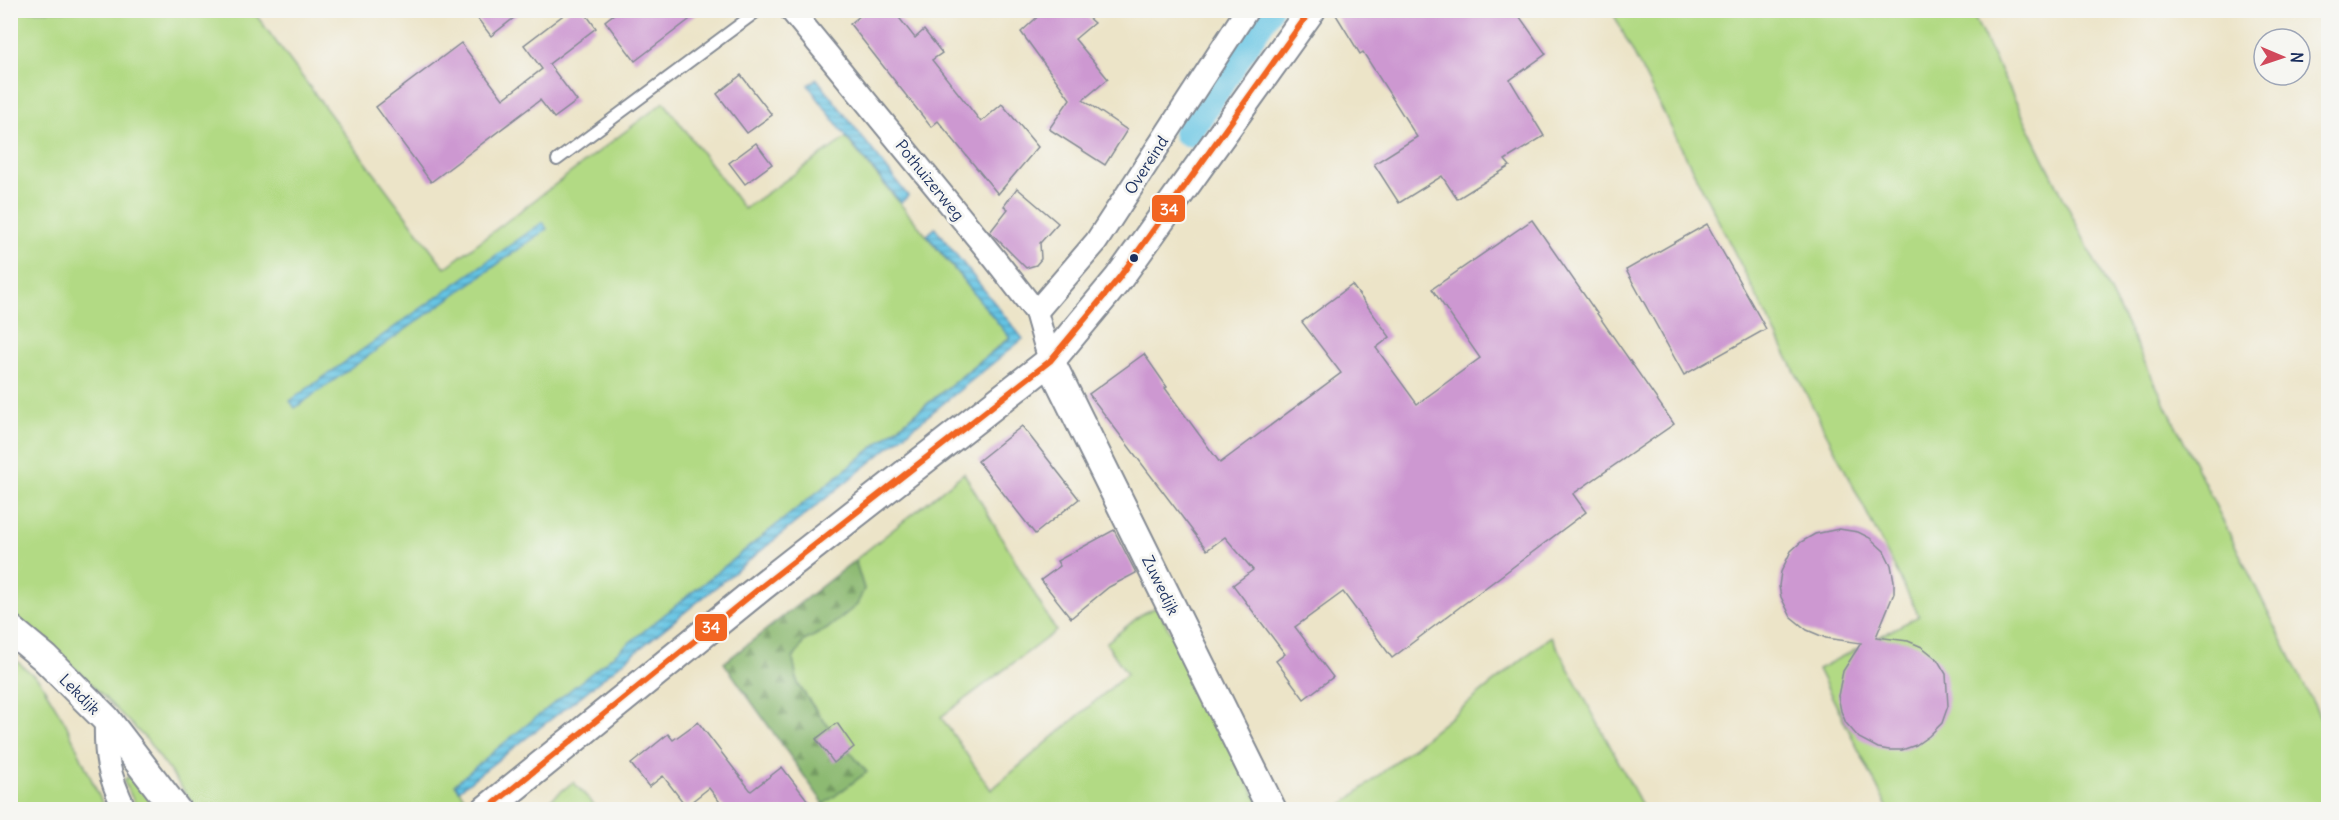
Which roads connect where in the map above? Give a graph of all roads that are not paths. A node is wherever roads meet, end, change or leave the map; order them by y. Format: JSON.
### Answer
{"nodes":[{"id":1,"x":759,"y":10,"type":"edge"},
{"id":2,"x":791,"y":10,"type":"edge"},
{"id":3,"x":1247,"y":10,"type":"edge"},
{"id":4,"x":1311,"y":10,"type":"edge"},
{"id":5,"x":557,"y":160,"type":"dead end"},
{"id":6,"x":1036,"y":312,"type":"junction"},
{"id":7,"x":1050,"y":361,"type":"junction"},
{"id":8,"x":10,"y":629,"type":"edge"},
{"id":9,"x":106,"y":719,"type":"junction"},
{"id":10,"x":125,"y":810,"type":"edge"},
{"id":11,"x":176,"y":810,"type":"edge"},
{"id":12,"x":486,"y":810,"type":"edge"},
{"id":13,"x":1272,"y":810,"type":"edge"}],
"edges":[{"from":1,"to":5,"type":"lane"},
{"from":2,"to":6,"type":"street","name":"Pothuizerweg"},
{"from":3,"to":6,"type":"street","name":"Overeind"},
{"from":4,"to":7,"type":"street"},
{"from":6,"to":7,"type":"street","name":"Pothuizerweg"},
{"from":7,"to":12,"type":"street"},
{"from":7,"to":13,"type":"street","name":"Zuwedijk"},
{"from":8,"to":9,"type":"street","name":"Lekdijk"},
{"from":9,"to":10,"type":"street","name":"Lekdijk"},
{"from":9,"to":11,"type":"street"}]}
